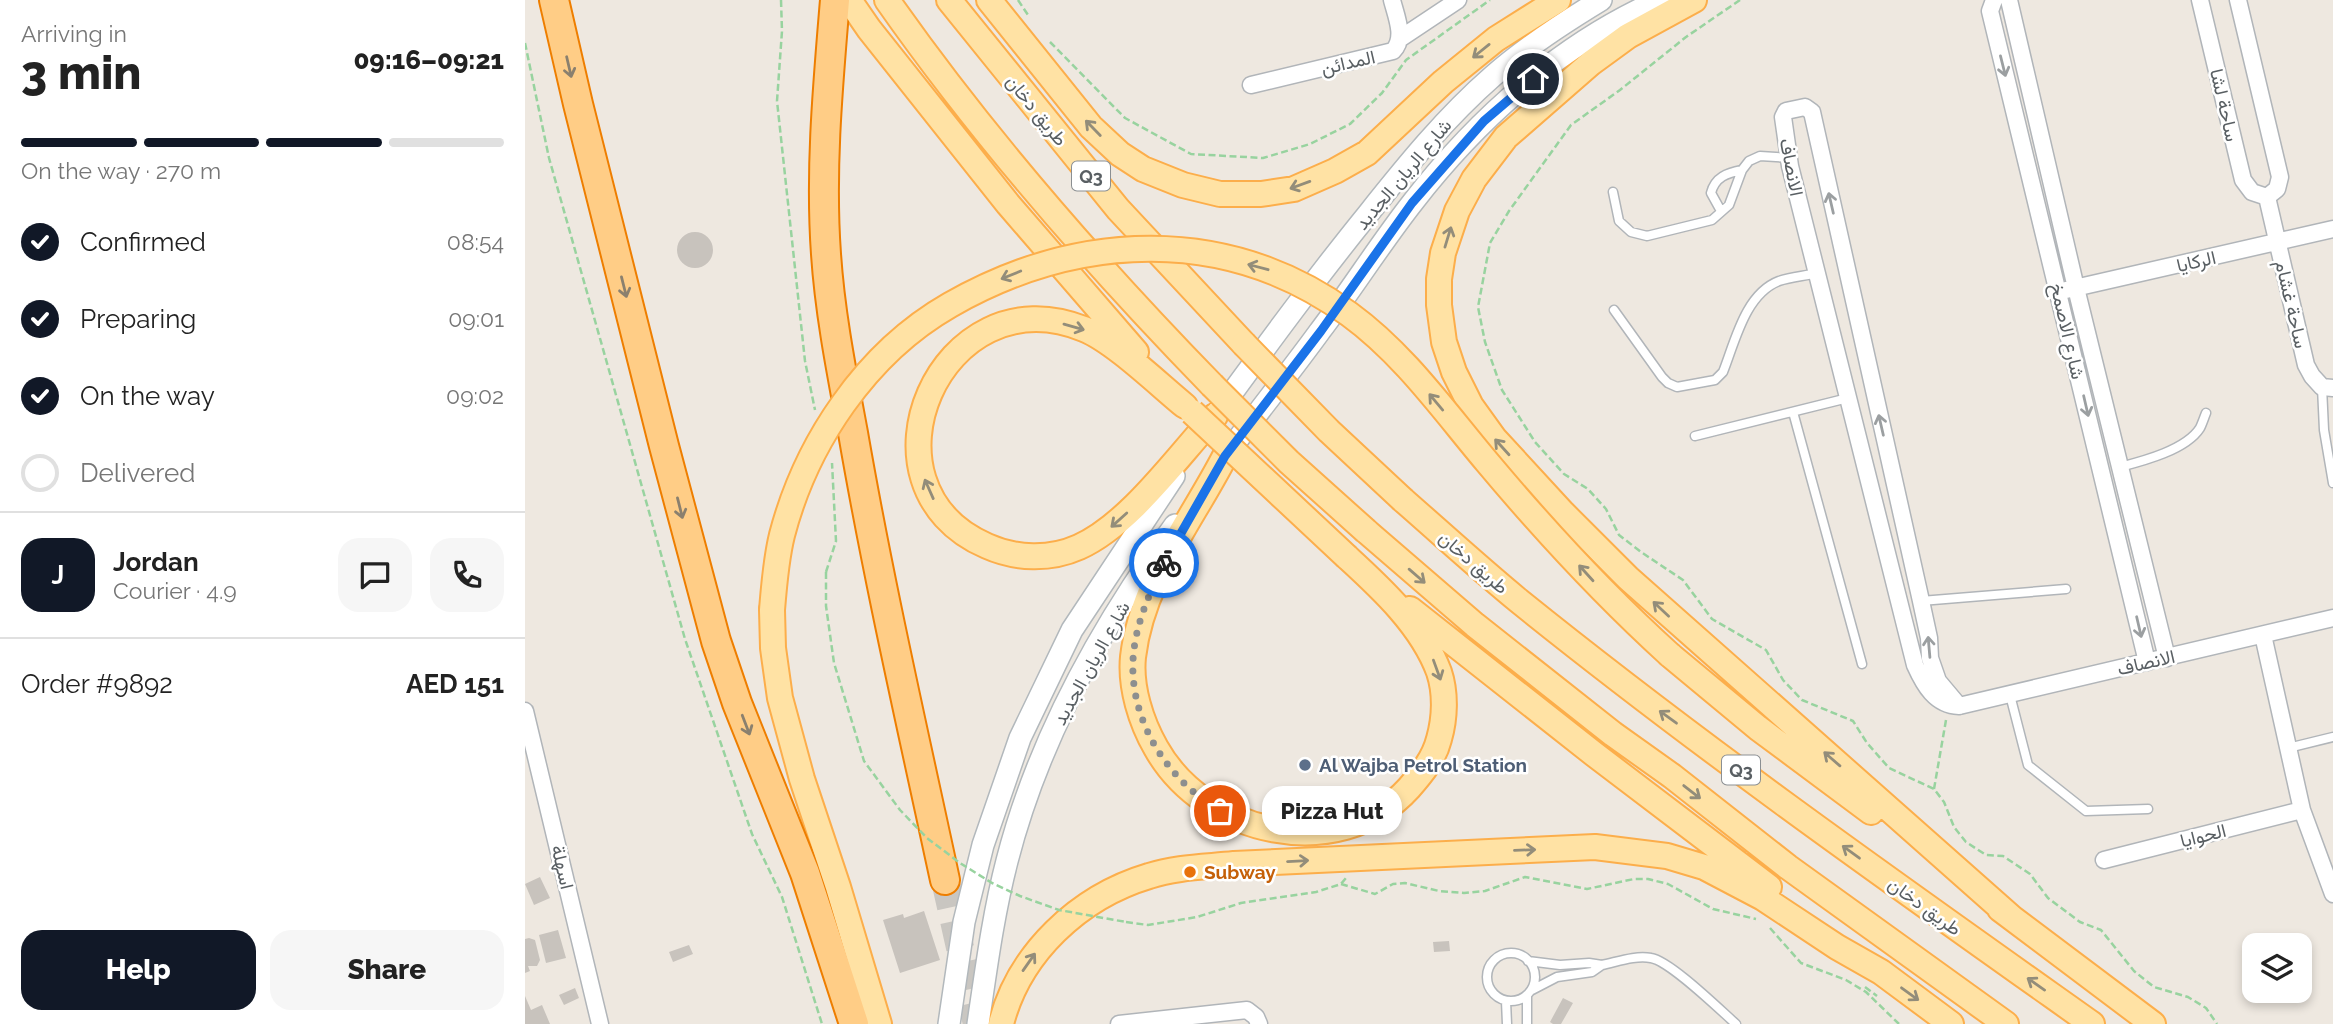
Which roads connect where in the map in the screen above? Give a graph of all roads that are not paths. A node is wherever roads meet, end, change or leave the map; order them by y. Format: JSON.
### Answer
{"nodes":[{"id":1,"x":554,"y":0,"type":"edge"},
{"id":2,"x":835,"y":0,"type":"edge"},
{"id":3,"x":849,"y":0,"type":"edge"},
{"id":4,"x":887,"y":0,"type":"edge"},
{"id":5,"x":949,"y":0,"type":"edge"},
{"id":6,"x":989,"y":0,"type":"edge"},
{"id":7,"x":1392,"y":0,"type":"edge"},
{"id":8,"x":1458,"y":0,"type":"edge"},
{"id":9,"x":1558,"y":0,"type":"edge"},
{"id":10,"x":1601,"y":0,"type":"edge"},
{"id":11,"x":1660,"y":0,"type":"edge"},
{"id":12,"x":1694,"y":0,"type":"edge"},
{"id":13,"x":1994,"y":0,"type":"edge"},
{"id":14,"x":2009,"y":0,"type":"edge"},
{"id":15,"x":2200,"y":0,"type":"edge"},
{"id":16,"x":2238,"y":0,"type":"edge"},
{"id":17,"x":1401,"y":38,"type":"junction"},
{"id":18,"x":1251,"y":85,"type":"dead end"},
{"id":19,"x":1790,"y":158,"type":"junction"},
{"id":20,"x":1742,"y":170,"type":"junction"},
{"id":21,"x":1613,"y":192,"type":"dead end"},
{"id":22,"x":2267,"y":197,"type":"junction"},
{"id":23,"x":1721,"y":211,"type":"junction"},
{"id":24,"x":2333,"y":229,"type":"edge"},
{"id":25,"x":2277,"y":242,"type":"junction"},
{"id":26,"x":1817,"y":274,"type":"junction"},
{"id":27,"x":2076,"y":288,"type":"junction"},
{"id":28,"x":2059,"y":292,"type":"junction"},
{"id":29,"x":1614,"y":310,"type":"dead end"},
{"id":30,"x":2328,"y":387,"type":"edge"},
{"id":31,"x":1848,"y":398,"type":"junction"},
{"id":32,"x":1197,"y":411,"type":"junction"},
{"id":33,"x":1793,"y":412,"type":"junction"},
{"id":34,"x":2206,"y":413,"type":"dead end"},
{"id":35,"x":1695,"y":436,"type":"dead end"},
{"id":36,"x":1225,"y":456,"type":"junction"},
{"id":37,"x":2120,"y":467,"type":"junction"},
{"id":38,"x":2333,"y":483,"type":"edge"},
{"id":39,"x":1368,"y":576,"type":"junction"},
{"id":40,"x":2066,"y":589,"type":"dead end"},
{"id":41,"x":1921,"y":601,"type":"junction"},
{"id":42,"x":2333,"y":618,"type":"edge"},
{"id":43,"x":2263,"y":635,"type":"junction"},
{"id":44,"x":2167,"y":657,"type":"junction"},
{"id":45,"x":2147,"y":662,"type":"junction"},
{"id":46,"x":1862,"y":664,"type":"dead end"},
{"id":47,"x":2010,"y":695,"type":"junction"},
{"id":48,"x":1954,"y":706,"type":"junction"},
{"id":49,"x":525,"y":711,"type":"edge"},
{"id":50,"x":2333,"y":737,"type":"edge"},
{"id":51,"x":2288,"y":748,"type":"junction"},
{"id":52,"x":2148,"y":809,"type":"dead end"},
{"id":53,"x":2302,"y":810,"type":"junction"},
{"id":54,"x":2104,"y":860,"type":"dead end"},
{"id":55,"x":945,"y":880,"type":"tunnel mouth"},
{"id":56,"x":2333,"y":894,"type":"edge"},
{"id":57,"x":2012,"y":918,"type":"junction"},
{"id":58,"x":1528,"y":961,"type":"junction"},
{"id":59,"x":1602,"y":965,"type":"junction"},
{"id":60,"x":1881,"y":972,"type":"junction"},
{"id":61,"x":1529,"y":993,"type":"junction"},
{"id":62,"x":1506,"y":1001,"type":"junction"},
{"id":63,"x":1172,"y":1021,"type":"edge"},
{"id":64,"x":600,"y":1024,"type":"edge"},
{"id":65,"x":854,"y":1024,"type":"edge"},
{"id":66,"x":879,"y":1024,"type":"edge"},
{"id":67,"x":949,"y":1024,"type":"edge"},
{"id":68,"x":978,"y":1024,"type":"edge"},
{"id":69,"x":1001,"y":1024,"type":"edge"},
{"id":70,"x":1119,"y":1024,"type":"edge"},
{"id":71,"x":1259,"y":1024,"type":"edge"},
{"id":72,"x":1507,"y":1024,"type":"edge"},
{"id":73,"x":1527,"y":1024,"type":"edge"},
{"id":74,"x":1736,"y":1024,"type":"edge"},
{"id":75,"x":1951,"y":1024,"type":"edge"},
{"id":76,"x":2006,"y":1024,"type":"edge"},
{"id":77,"x":2092,"y":1024,"type":"edge"},
{"id":78,"x":2153,"y":1024,"type":"edge"}],
"edges":[{"from":1,"to":65,"type":"highway","one_way":true},
{"from":2,"to":55,"type":"highway"},
{"from":3,"to":32,"type":"main road"},
{"from":4,"to":76,"type":"main road","one_way":true,"bridge":true},
{"from":77,"to":5,"type":"main road","name":"طريق دخان","number":"Q3","one_way":true,"bridge":true},
{"from":9,"to":6,"type":"main road","one_way":true},
{"from":7,"to":17,"type":"street"},
{"from":8,"to":17,"type":"street","name":"المدائن"},
{"from":10,"to":32,"type":"main road","name":"شارع الريان الجديد"},
{"from":11,"to":36,"type":"main road","name":"شارع الريان الجديد"},
{"from":57,"to":12,"type":"main road","one_way":true},
{"from":13,"to":28,"type":"street","name":"شارع الاصمخ","one_way":true},
{"from":14,"to":27,"type":"street","name":"شارع الاصمخ"},
{"from":15,"to":22,"type":"street","name":"ساحة لشا"},
{"from":16,"to":22,"type":"street","name":"ساحة لشا"},
{"from":17,"to":18,"type":"street","name":"المدائن"},
{"from":19,"to":20,"type":"lane"},
{"from":19,"to":26,"type":"street","name":"الانصاف"},
{"from":41,"to":19,"type":"street","name":"الانصاف","one_way":true},
{"from":20,"to":23,"type":"lane"},
{"from":20,"to":23,"type":"lane"},
{"from":21,"to":23,"type":"lane"},
{"from":22,"to":25,"type":"street"},
{"from":24,"to":25,"type":"street","name":"الركايا"},
{"from":25,"to":27,"type":"street","name":"الركايا"},
{"from":25,"to":30,"type":"street","name":"ساحة غشام"},
{"from":26,"to":29,"type":"lane"},
{"from":26,"to":31,"type":"street","name":"الانصاف"},
{"from":27,"to":28,"type":"street","name":"الركايا"},
{"from":27,"to":37,"type":"street","name":"شارع الاصمخ"},
{"from":28,"to":45,"type":"street","name":"شارع الاصمخ","one_way":true},
{"from":30,"to":38,"type":"lane"},
{"from":31,"to":33,"type":"lane"},
{"from":31,"to":48,"type":"street","name":"الانصاف"},
{"from":32,"to":32,"type":"main road","one_way":true},
{"from":32,"to":39,"type":"main road","bridge":true},
{"from":32,"to":67,"type":"main road","name":"شارع الريان الجديد"},
{"from":33,"to":35,"type":"lane"},
{"from":33,"to":46,"type":"lane"},
{"from":34,"to":37,"type":"lane"},
{"from":39,"to":36,"type":"main road","one_way":true},
{"from":36,"to":68,"type":"main road","name":"شارع الريان الجديد"},
{"from":37,"to":44,"type":"street","name":"شارع الاصمخ"},
{"from":39,"to":60,"type":"main road"},
{"from":40,"to":41,"type":"lane"},
{"from":48,"to":41,"type":"street","name":"الانصاف","one_way":true},
{"from":42,"to":43,"type":"street","name":"الانصاف"},
{"from":43,"to":44,"type":"street","name":"الانصاف"},
{"from":43,"to":51,"type":"street"},
{"from":44,"to":45,"type":"street","name":"الانصاف"},
{"from":45,"to":47,"type":"street","name":"الانصاف"},
{"from":47,"to":48,"type":"street","name":"الانصاف"},
{"from":47,"to":52,"type":"lane"},
{"from":49,"to":64,"type":"street","name":"اسهلة"},
{"from":50,"to":51,"type":"lane"},
{"from":51,"to":53,"type":"street"},
{"from":53,"to":54,"type":"street","name":"الحوايا"},
{"from":53,"to":56,"type":"street"},
{"from":57,"to":66,"type":"main road","one_way":true,"bridge":true},
{"from":57,"to":78,"type":"main road"},
{"from":58,"to":59,"type":"lane"},
{"from":58,"to":61,"type":"lane"},
{"from":58,"to":62,"type":"lane"},
{"from":59,"to":61,"type":"lane"},
{"from":59,"to":74,"type":"lane"},
{"from":69,"to":60,"type":"main road","one_way":true},
{"from":60,"to":75,"type":"main road","one_way":true},
{"from":61,"to":62,"type":"lane"},
{"from":61,"to":73,"type":"lane"},
{"from":62,"to":72,"type":"lane"},
{"from":63,"to":70,"type":"street"},
{"from":63,"to":71,"type":"street"}]}
